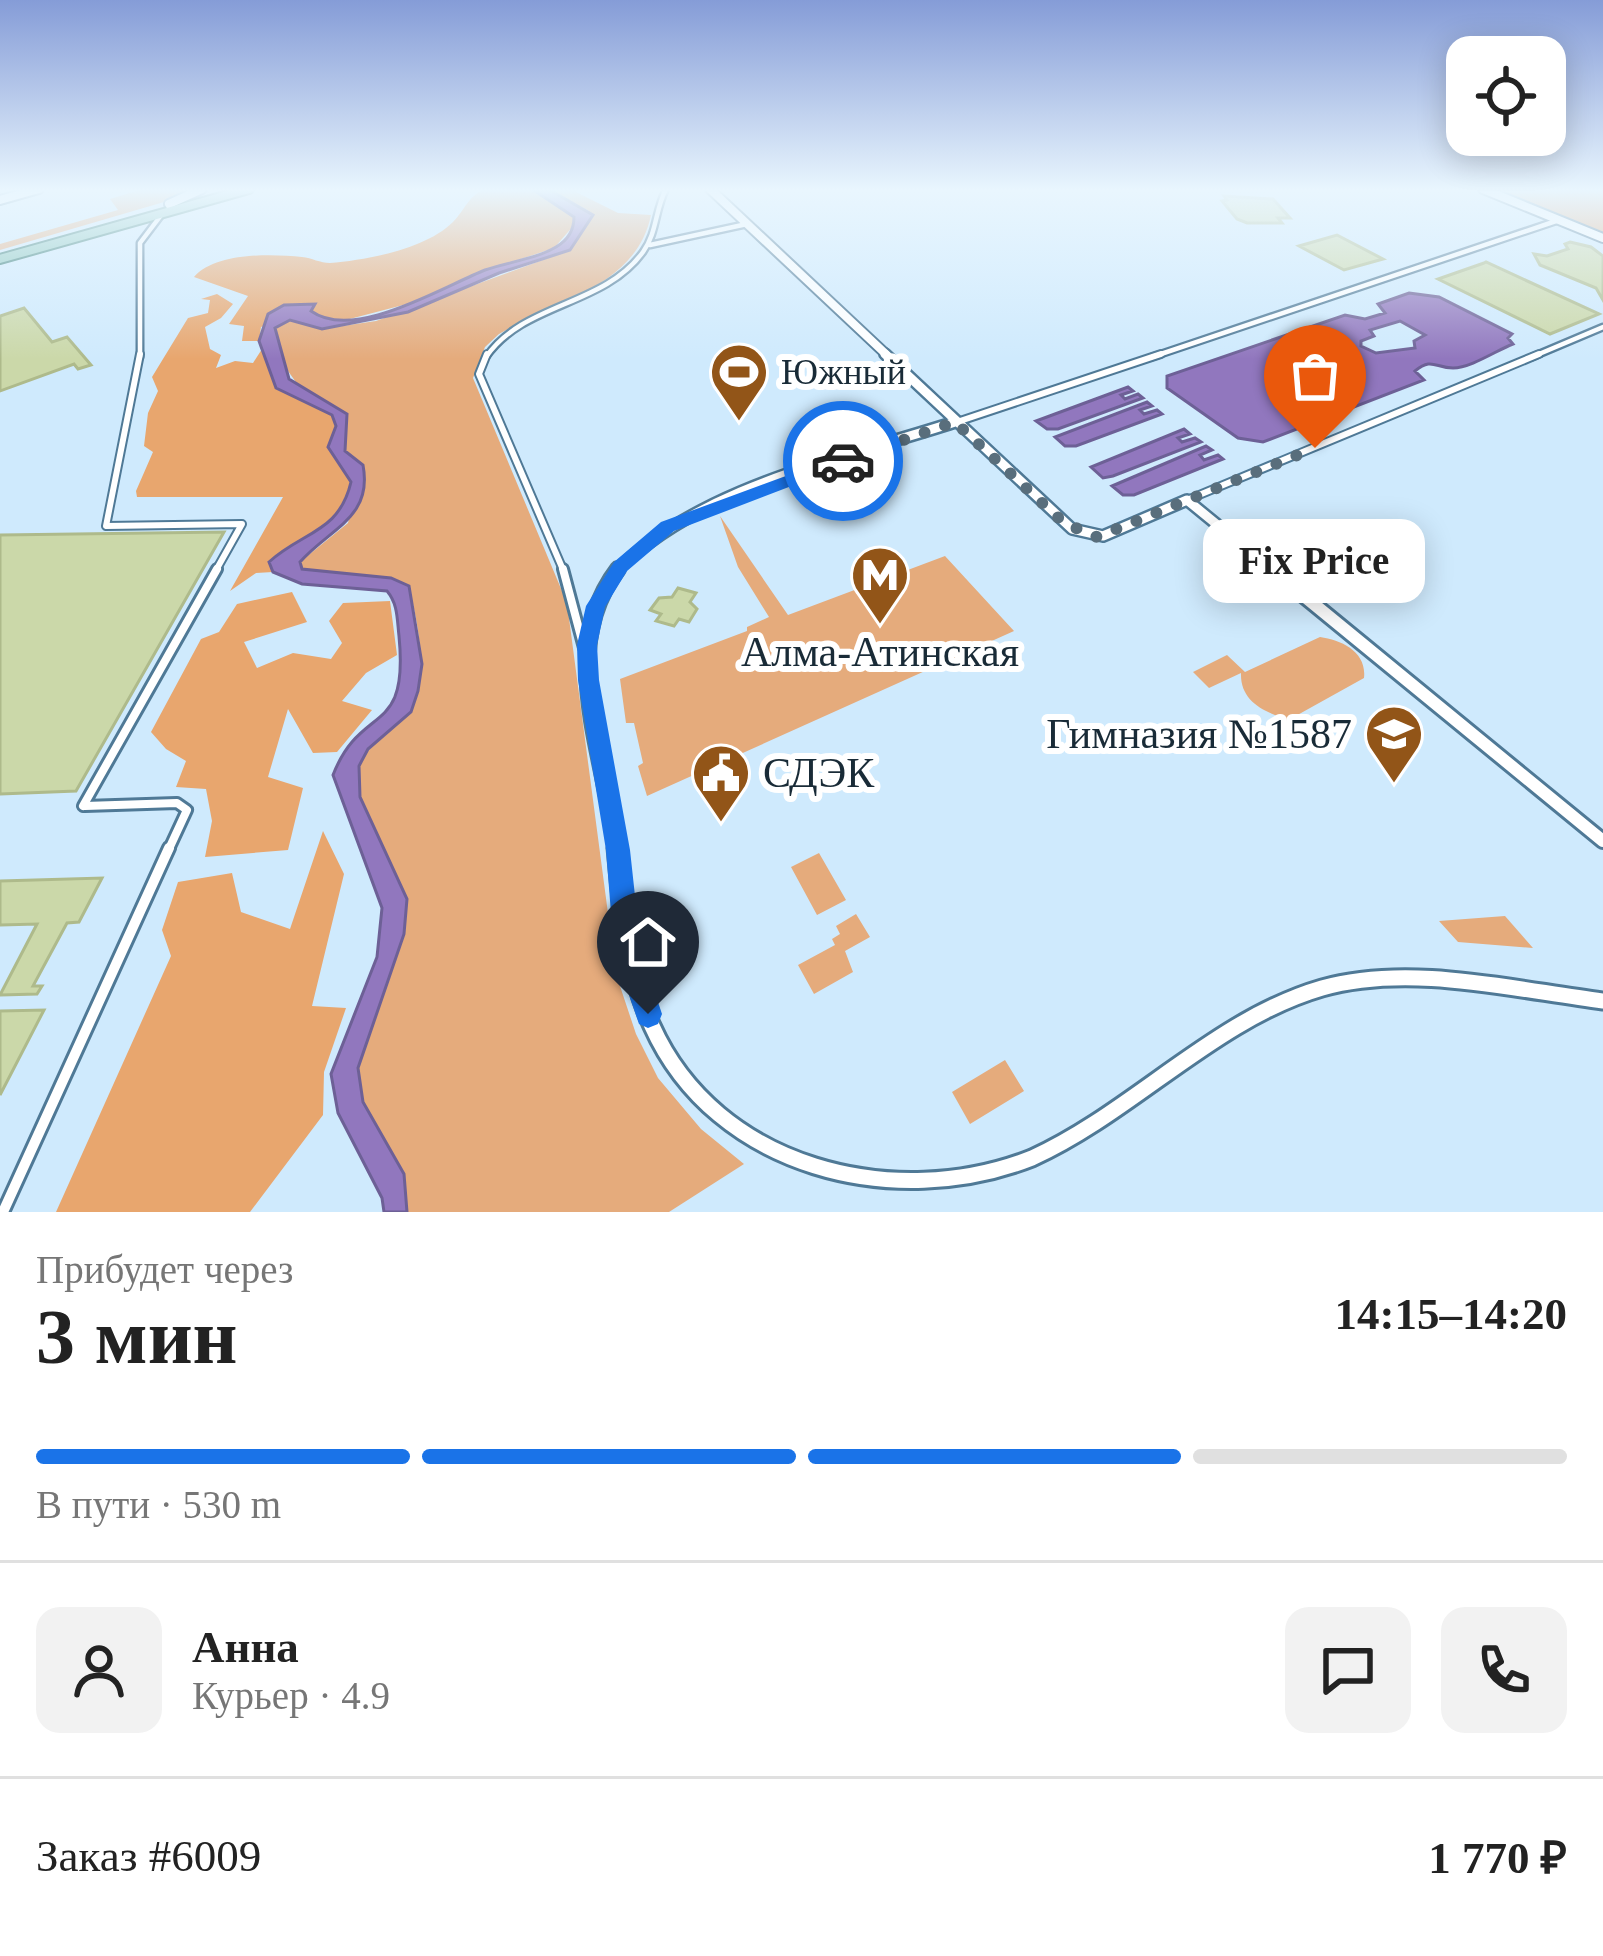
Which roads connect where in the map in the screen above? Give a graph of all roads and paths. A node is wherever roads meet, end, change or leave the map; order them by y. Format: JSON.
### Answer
{"nodes":[{"id":1,"x":649,"y":245,"type":"edge"},
{"id":2,"x":37,"y":246,"type":"edge"},
{"id":3,"x":40,"y":246,"type":"edge"},
{"id":4,"x":143,"y":246,"type":"edge"},
{"id":5,"x":770,"y":246,"type":"edge"},
{"id":6,"x":1483,"y":246,"type":"edge"},
{"id":7,"x":0,"y":257,"type":"edge"},
{"id":8,"x":1603,"y":327,"type":"edge"},
{"id":9,"x":955,"y":422,"type":"junction"},
{"id":10,"x":1187,"y":500,"type":"junction"},
{"id":11,"x":586,"y":661,"type":"junction"},
{"id":12,"x":1603,"y":841,"type":"edge"},
{"id":13,"x":1603,"y":1001,"type":"edge"},
{"id":14,"x":3,"y":1212,"type":"edge"}],
"edges":[{"from":1,"to":11,"type":"street"},
{"from":2,"to":7,"type":"main road"},
{"from":3,"to":7,"type":"main road"},
{"from":4,"to":14,"type":"street"},
{"from":5,"to":9,"type":"street"},
{"from":6,"to":9,"type":"street"},
{"from":8,"to":10,"type":"street"},
{"from":9,"to":10,"type":"street"},
{"from":9,"to":11,"type":"street"},
{"from":10,"to":12,"type":"street"},
{"from":11,"to":13,"type":"street"}]}
